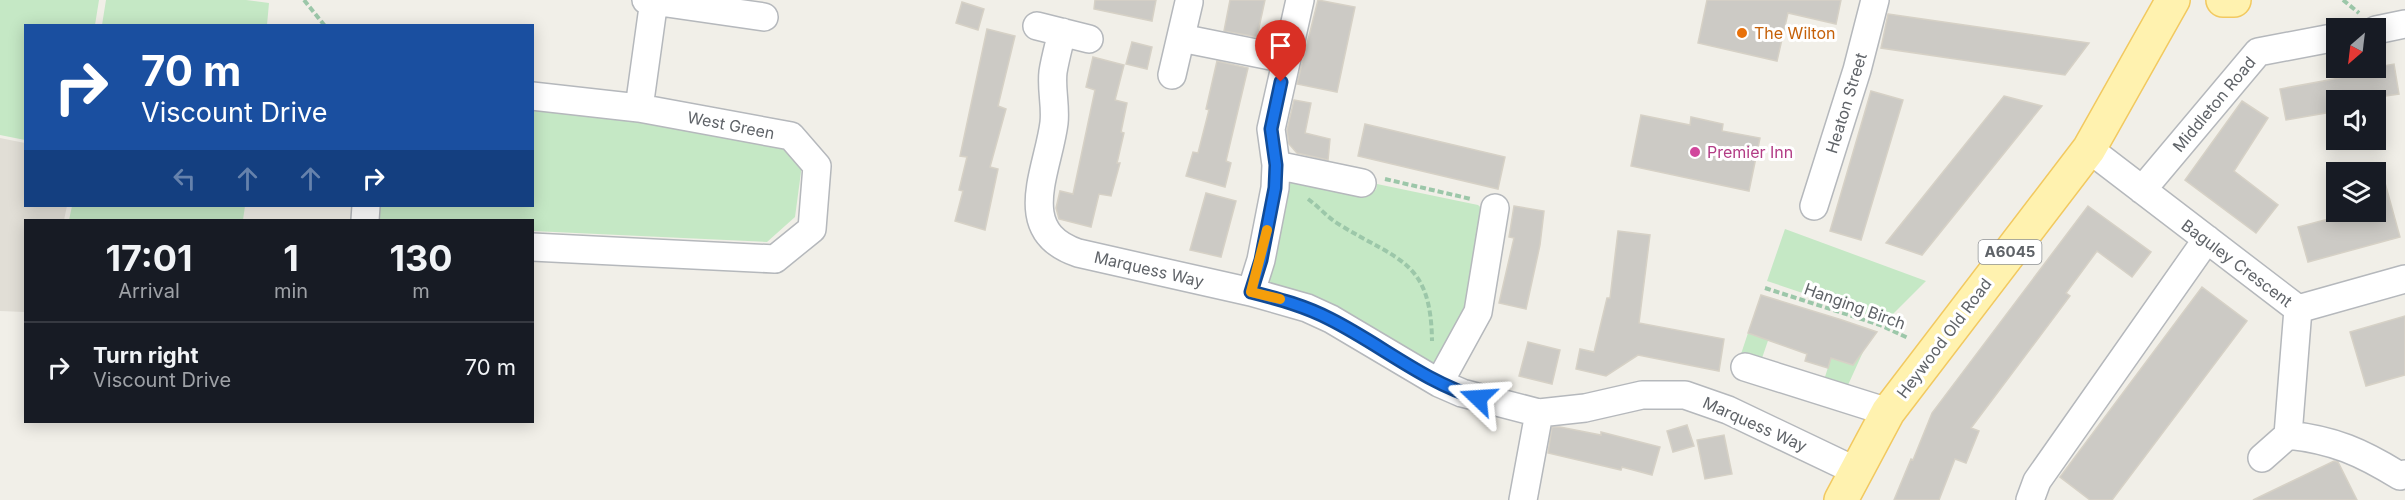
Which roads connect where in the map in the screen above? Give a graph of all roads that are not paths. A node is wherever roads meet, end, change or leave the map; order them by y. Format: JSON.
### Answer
{"nodes":[{"id":1,"x":651,"y":0,"type":"edge"},
{"id":2,"x":1300,"y":0,"type":"edge"},
{"id":3,"x":1875,"y":0,"type":"edge"},
{"id":4,"x":2173,"y":0,"type":"edge"},
{"id":5,"x":2223,"y":0,"type":"edge"},
{"id":6,"x":2234,"y":0,"type":"edge"},
{"id":7,"x":1190,"y":2,"type":"dead end"},
{"id":8,"x":764,"y":17,"type":"dead end"},
{"id":9,"x":2405,"y":24,"type":"edge"},
{"id":10,"x":2386,"y":28,"type":"edge"},
{"id":11,"x":1181,"y":38,"type":"junction"},
{"id":12,"x":1089,"y":39,"type":"dead end"},
{"id":13,"x":2326,"y":39,"type":"edge"},
{"id":14,"x":1286,"y":59,"type":"junction"},
{"id":15,"x":1172,"y":75,"type":"dead end"},
{"id":16,"x":534,"y":96,"type":"edge"},
{"id":17,"x":639,"y":108,"type":"junction"},
{"id":18,"x":2089,"y":149,"type":"junction"},
{"id":19,"x":1276,"y":177,"type":"junction"},
{"id":20,"x":1362,"y":183,"type":"road end"},
{"id":21,"x":2142,"y":190,"type":"junction"},
{"id":22,"x":1814,"y":206,"type":"dead end"},
{"id":23,"x":1495,"y":208,"type":"road end"},
{"id":24,"x":2207,"y":239,"type":"junction"},
{"id":25,"x":534,"y":247,"type":"edge"},
{"id":26,"x":2405,"y":279,"type":"edge"},
{"id":27,"x":1251,"y":292,"type":"junction"},
{"id":28,"x":2298,"y":309,"type":"junction"},
{"id":29,"x":1745,"y":367,"type":"dead end"},
{"id":30,"x":1429,"y":377,"type":"junction"},
{"id":31,"x":1888,"y":412,"type":"junction"},
{"id":32,"x":1539,"y":413,"type":"junction"},
{"id":33,"x":2288,"y":435,"type":"junction"},
{"id":34,"x":2262,"y":458,"type":"dead end"},
{"id":35,"x":1856,"y":471,"type":"junction"},
{"id":36,"x":2405,"y":474,"type":"edge"},
{"id":37,"x":1523,"y":500,"type":"edge"},
{"id":38,"x":1841,"y":500,"type":"edge"},
{"id":39,"x":2030,"y":500,"type":"edge"}],
"edges":[{"from":1,"to":8,"type":"street"},
{"from":1,"to":17,"type":"street"},
{"from":2,"to":14,"type":"street"},
{"from":3,"to":22,"type":"street","name":"Heaton Street"},
{"from":4,"to":18,"type":"main road","name":"Heywood Old Road","number":"A6045"},
{"from":5,"to":6,"type":"main road"},
{"from":7,"to":11,"type":"street"},
{"from":9,"to":10,"type":"street"},
{"from":11,"to":14,"type":"street"},
{"from":11,"to":15,"type":"street"},
{"from":12,"to":27,"type":"street","name":"Marquess Way"},
{"from":13,"to":21,"type":"street","name":"Middleton Road"},
{"from":14,"to":19,"type":"street"},
{"from":16,"to":17,"type":"street","name":"West Green"},
{"from":17,"to":25,"type":"street","name":"West Green"},
{"from":18,"to":21,"type":"street","name":"Baguley Crescent"},
{"from":18,"to":31,"type":"main road","name":"Heywood Old Road","number":"A6045"},
{"from":19,"to":20,"type":"street"},
{"from":19,"to":27,"type":"street"},
{"from":21,"to":24,"type":"street","name":"Baguley Crescent"},
{"from":23,"to":30,"type":"street"},
{"from":24,"to":28,"type":"street","name":"Baguley Crescent"},
{"from":24,"to":39,"type":"street"},
{"from":26,"to":28,"type":"street","name":"Baguley Crescent"},
{"from":27,"to":30,"type":"street","name":"Marquess Way"},
{"from":28,"to":33,"type":"street"},
{"from":29,"to":31,"type":"street"},
{"from":30,"to":32,"type":"street","name":"Marquess Way"},
{"from":31,"to":35,"type":"main road","name":"Heywood Old Road","number":"A6045"},
{"from":32,"to":35,"type":"street","name":"Marquess Way"},
{"from":32,"to":37,"type":"street"},
{"from":33,"to":34,"type":"street"},
{"from":33,"to":36,"type":"street"},
{"from":35,"to":38,"type":"main road","name":"Heywood Old Road","number":"A6045"}]}
